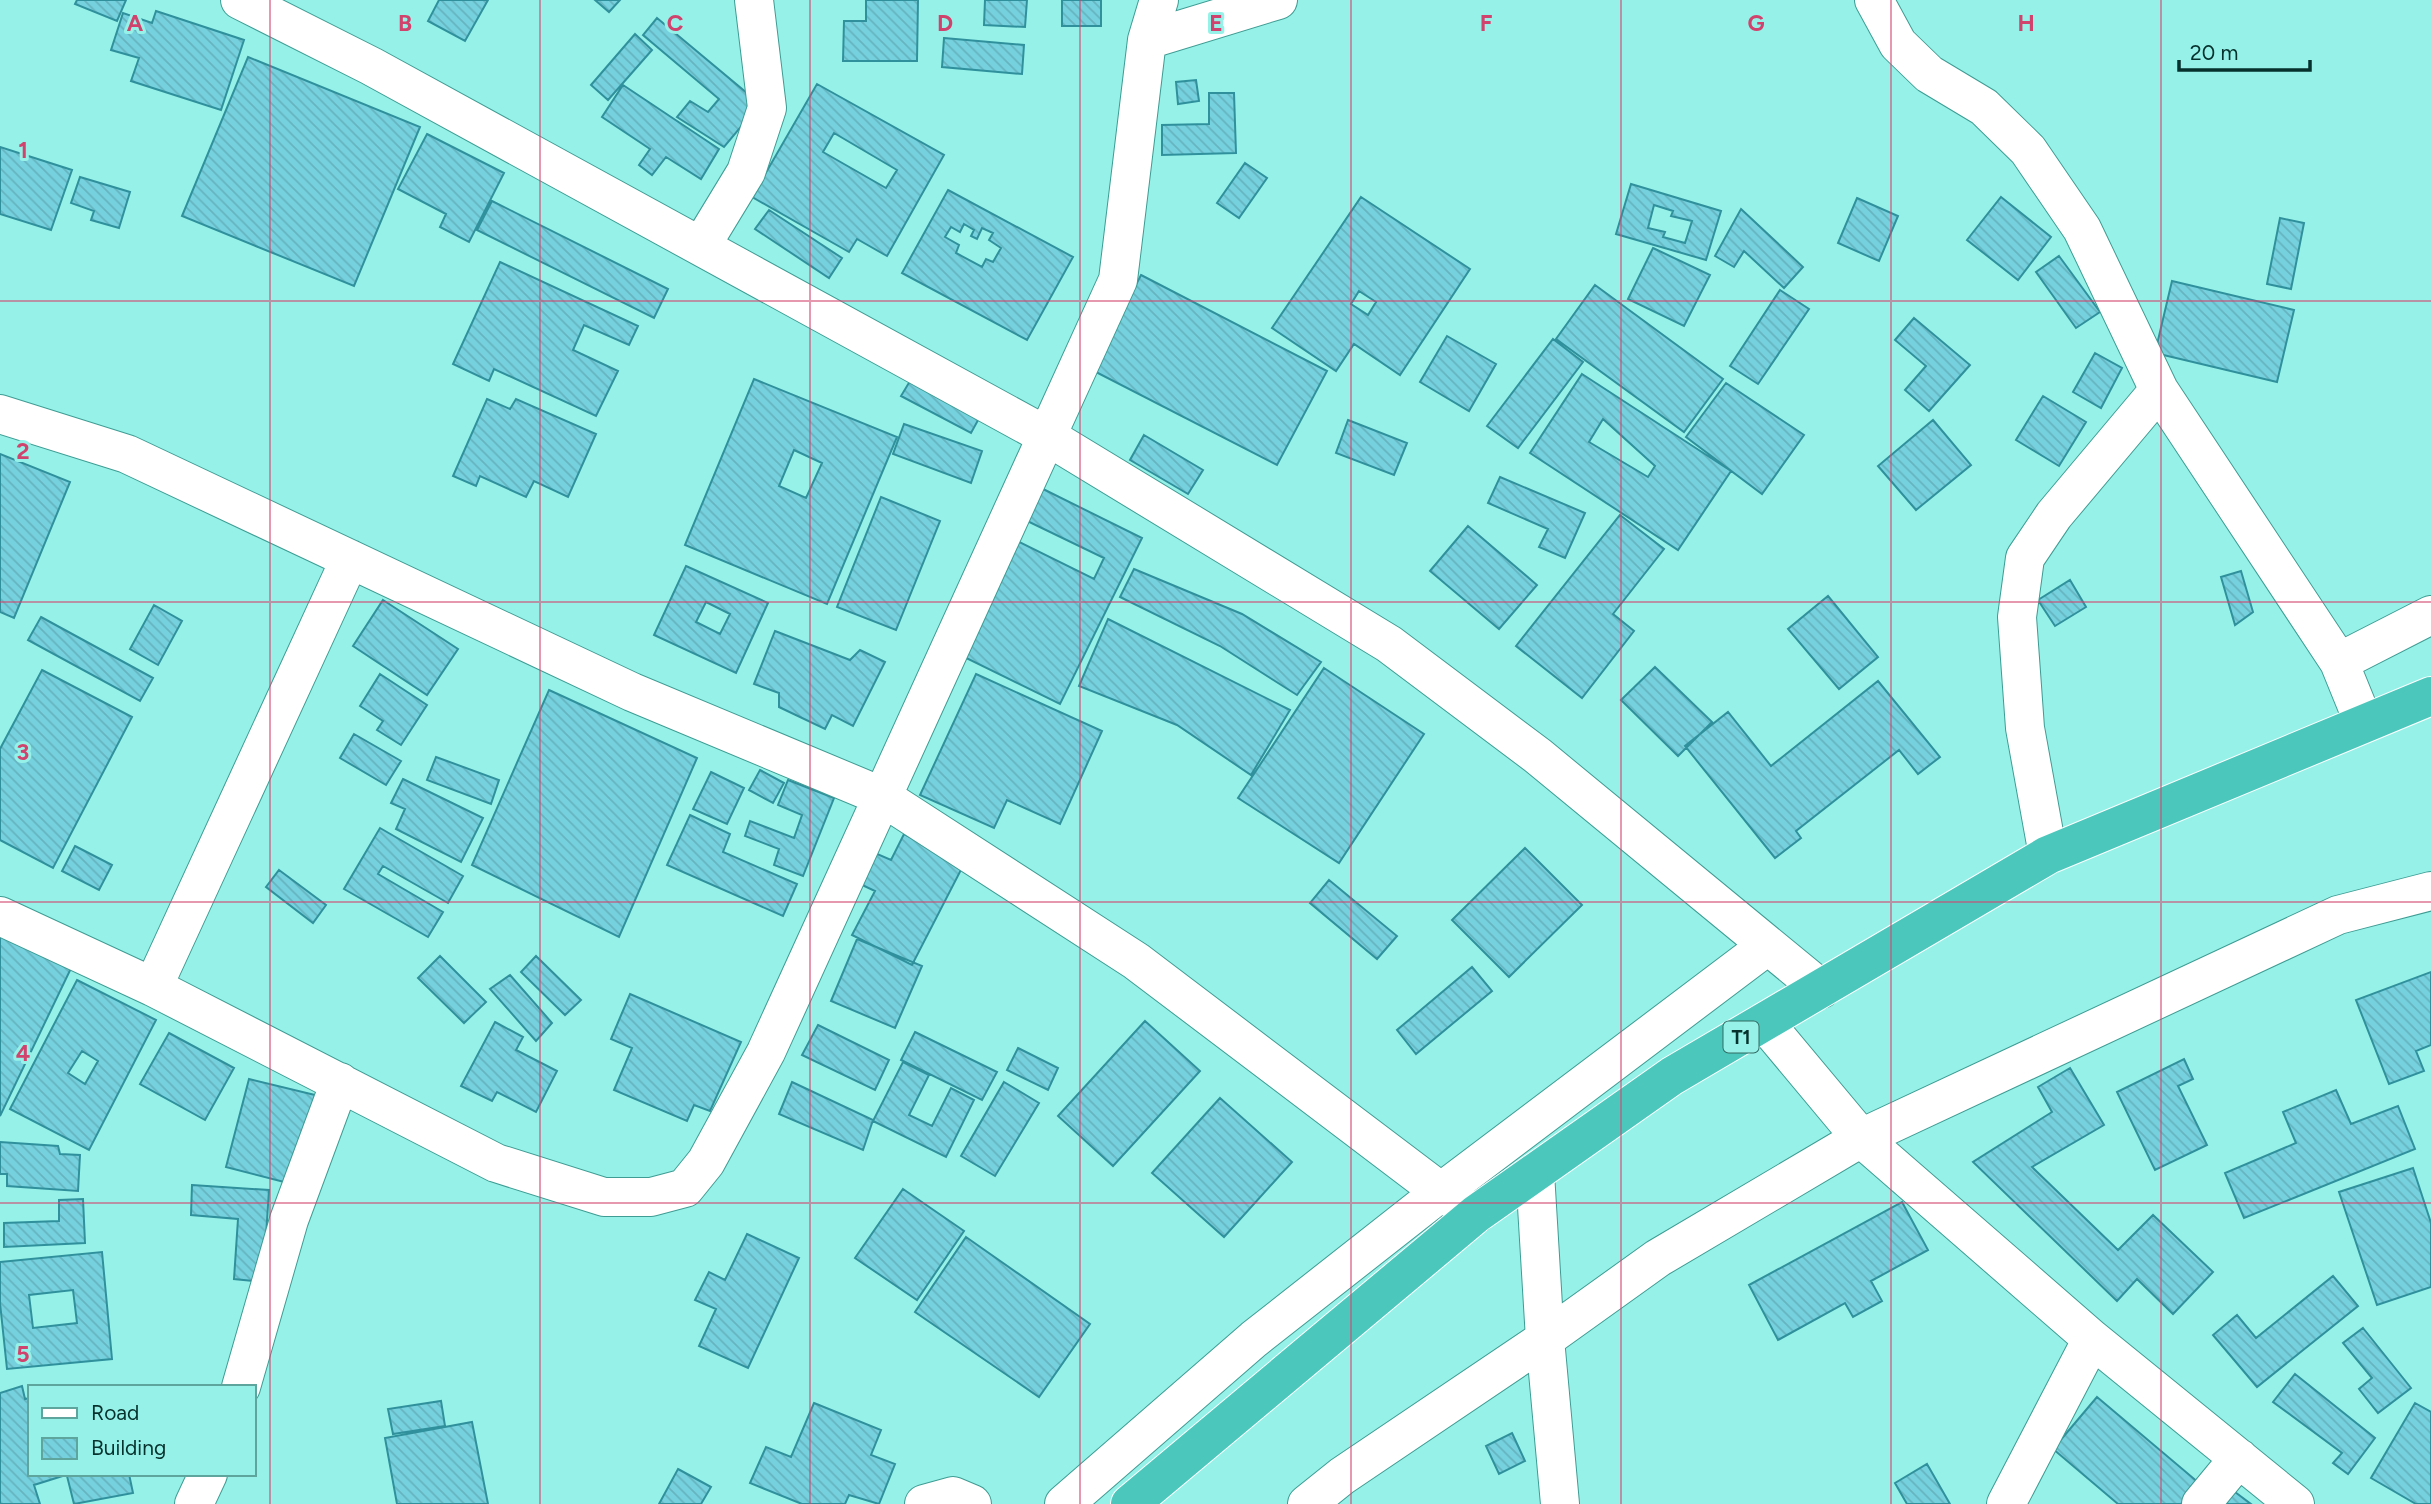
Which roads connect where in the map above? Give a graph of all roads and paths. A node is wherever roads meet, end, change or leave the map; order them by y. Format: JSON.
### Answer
{"nodes":[{"id":1,"x":754,"y":0,"type":"edge"},
{"id":2,"x":1159,"y":0,"type":"edge"},
{"id":3,"x":1278,"y":0,"type":"edge"},
{"id":4,"x":1874,"y":0,"type":"edge"},
{"id":5,"x":247,"y":2,"type":"edge"},
{"id":6,"x":1147,"y":40,"type":"junction"},
{"id":7,"x":701,"y":246,"type":"junction"},
{"id":8,"x":2159,"y":390,"type":"junction"},
{"id":9,"x":0,"y":414,"type":"edge"},
{"id":10,"x":1045,"y":435,"type":"junction"},
{"id":11,"x":350,"y":559,"type":"junction"},
{"id":12,"x":2431,"y":615,"type":"edge"},
{"id":13,"x":2339,"y":662,"type":"junction"},
{"id":14,"x":2431,"y":696,"type":"edge"},
{"id":15,"x":2363,"y":721,"type":"junction"},
{"id":16,"x":881,"y":796,"type":"junction"},
{"id":17,"x":2048,"y":855,"type":"junction"},
{"id":18,"x":2431,"y":891,"type":"edge"},
{"id":19,"x":0,"y":916,"type":"edge"},
{"id":20,"x":1768,"y":946,"type":"junction"},
{"id":21,"x":153,"y":987,"type":"junction"},
{"id":22,"x":1821,"y":989,"type":"junction"},
{"id":23,"x":1765,"y":1023,"type":"junction"},
{"id":24,"x":340,"y":1082,"type":"junction"},
{"id":25,"x":1861,"y":1138,"type":"junction"},
{"id":26,"x":1535,"y":1172,"type":"junction"},
{"id":27,"x":1441,"y":1192,"type":"junction"},
{"id":28,"x":1476,"y":1214,"type":"junction"},
{"id":29,"x":1545,"y":1339,"type":"junction"},
{"id":30,"x":2092,"y":1339,"type":"junction"},
{"id":31,"x":242,"y":1385,"type":"edge"},
{"id":32,"x":2239,"y":1458,"type":"junction"},
{"id":33,"x":207,"y":1476,"type":"edge"},
{"id":34,"x":194,"y":1504,"type":"edge"},
{"id":35,"x":924,"y":1504,"type":"edge"},
{"id":36,"x":972,"y":1504,"type":"edge"},
{"id":37,"x":1064,"y":1504,"type":"edge"},
{"id":38,"x":1130,"y":1504,"type":"edge"},
{"id":39,"x":1307,"y":1504,"type":"edge"},
{"id":40,"x":1560,"y":1504,"type":"edge"},
{"id":41,"x":2006,"y":1504,"type":"edge"},
{"id":42,"x":2201,"y":1504,"type":"edge"},
{"id":43,"x":2295,"y":1504,"type":"edge"}],
"edges":[{"from":1,"to":7,"type":"street"},
{"from":2,"to":6,"type":"street"},
{"from":3,"to":6,"type":"street"},
{"from":4,"to":8,"type":"street"},
{"from":5,"to":7,"type":"street"},
{"from":6,"to":10,"type":"street"},
{"from":7,"to":10,"type":"street"},
{"from":8,"to":13,"type":"street"},
{"from":8,"to":17,"type":"street"},
{"from":9,"to":11,"type":"street"},
{"from":10,"to":16,"type":"street"},
{"from":10,"to":20,"type":"street"},
{"from":11,"to":16,"type":"street"},
{"from":11,"to":21,"type":"street"},
{"from":12,"to":13,"type":"street"},
{"from":13,"to":15,"type":"street"},
{"from":14,"to":15,"type":"highway","number":"T1"},
{"from":15,"to":17,"type":"highway","number":"T1"},
{"from":16,"to":24,"type":"street"},
{"from":16,"to":27,"type":"street"},
{"from":17,"to":22,"type":"highway","number":"T1"},
{"from":18,"to":25,"type":"street"},
{"from":19,"to":21,"type":"street"},
{"from":20,"to":22,"type":"street"},
{"from":20,"to":27,"type":"street"},
{"from":21,"to":24,"type":"street"},
{"from":22,"to":23,"type":"highway","number":"T1"},
{"from":23,"to":25,"type":"street"},
{"from":23,"to":26,"type":"highway","number":"T1"},
{"from":24,"to":31,"type":"street"},
{"from":25,"to":29,"type":"street"},
{"from":25,"to":30,"type":"street"},
{"from":26,"to":28,"type":"highway","number":"T1"},
{"from":26,"to":29,"type":"street"},
{"from":27,"to":28,"type":"street"},
{"from":27,"to":37,"type":"street"},
{"from":28,"to":38,"type":"highway","number":"T1"},
{"from":29,"to":39,"type":"street"},
{"from":29,"to":40,"type":"street"},
{"from":30,"to":32,"type":"street"},
{"from":30,"to":41,"type":"street"},
{"from":32,"to":42,"type":"street"},
{"from":32,"to":43,"type":"street"},
{"from":33,"to":34,"type":"street"},
{"from":35,"to":36,"type":"street"}]}
